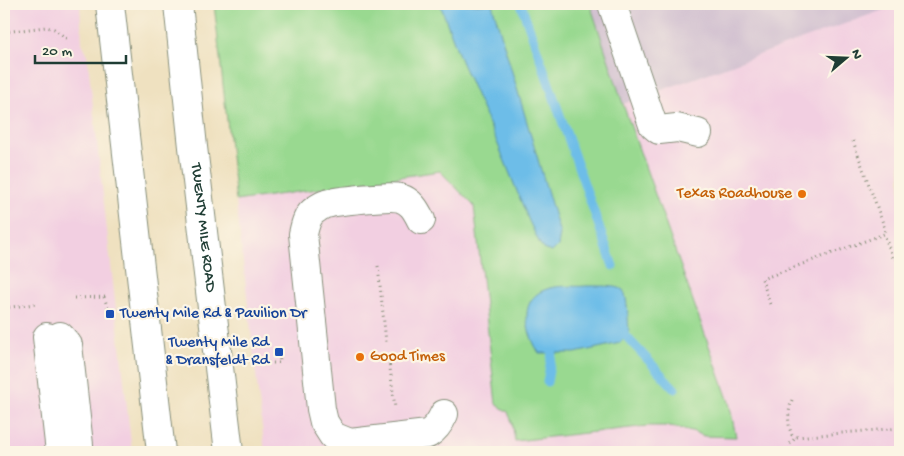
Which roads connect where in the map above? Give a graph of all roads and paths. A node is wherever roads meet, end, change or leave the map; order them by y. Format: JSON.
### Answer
{"nodes":[{"id":1,"x":110,"y":4,"type":"edge"},
{"id":2,"x":178,"y":4,"type":"edge"},
{"id":3,"x":612,"y":4,"type":"edge"},
{"id":4,"x":4,"y":32,"type":"edge"},
{"id":5,"x":67,"y":39,"type":"dead end"},
{"id":6,"x":698,"y":133,"type":"dead end"},
{"id":7,"x":853,"y":141,"type":"dead end"},
{"id":8,"x":421,"y":220,"type":"dead end"},
{"id":9,"x":884,"y":234,"type":"junction"},
{"id":10,"x":899,"y":256,"type":"edge"},
{"id":11,"x":378,"y":266,"type":"dead end"},
{"id":12,"x":74,"y":298,"type":"dead end"},
{"id":13,"x":35,"y":304,"type":"dead end"},
{"id":14,"x":770,"y":304,"type":"dead end"},
{"id":15,"x":4,"y":308,"type":"edge"},
{"id":16,"x":110,"y":314,"type":"dead end"},
{"id":17,"x":386,"y":342,"type":"dead end"},
{"id":18,"x":279,"y":352,"type":"dead end"},
{"id":19,"x":389,"y":360,"type":"dead end"},
{"id":20,"x":268,"y":363,"type":"dead end"},
{"id":21,"x":792,"y":400,"type":"dead end"},
{"id":22,"x":444,"y":414,"type":"dead end"},
{"id":23,"x":396,"y":417,"type":"dead end"},
{"id":24,"x":900,"y":428,"type":"edge"},
{"id":25,"x":796,"y":437,"type":"junction"},
{"id":26,"x":790,"y":444,"type":"dead end"},
{"id":27,"x":60,"y":452,"type":"edge"},
{"id":28,"x":78,"y":452,"type":"edge"},
{"id":29,"x":161,"y":452,"type":"edge"},
{"id":30,"x":229,"y":452,"type":"edge"}],
"edges":[{"from":1,"to":29,"type":"main road"},
{"from":2,"to":30,"type":"main road","name":"TWENTY MILE ROAD"},
{"from":3,"to":6,"type":"main road"},
{"from":4,"to":5,"type":"path"},
{"from":7,"to":9,"type":"path"},
{"from":8,"to":22,"type":"main road"},
{"from":9,"to":10,"type":"path"},
{"from":9,"to":14,"type":"path"},
{"from":11,"to":17,"type":"path"},
{"from":12,"to":16,"type":"path"},
{"from":13,"to":15,"type":"path"},
{"from":18,"to":20,"type":"path"},
{"from":19,"to":23,"type":"path"},
{"from":21,"to":25,"type":"path"},
{"from":24,"to":25,"type":"path"},
{"from":25,"to":26,"type":"path"},
{"from":27,"to":28,"type":"main road"}]}
